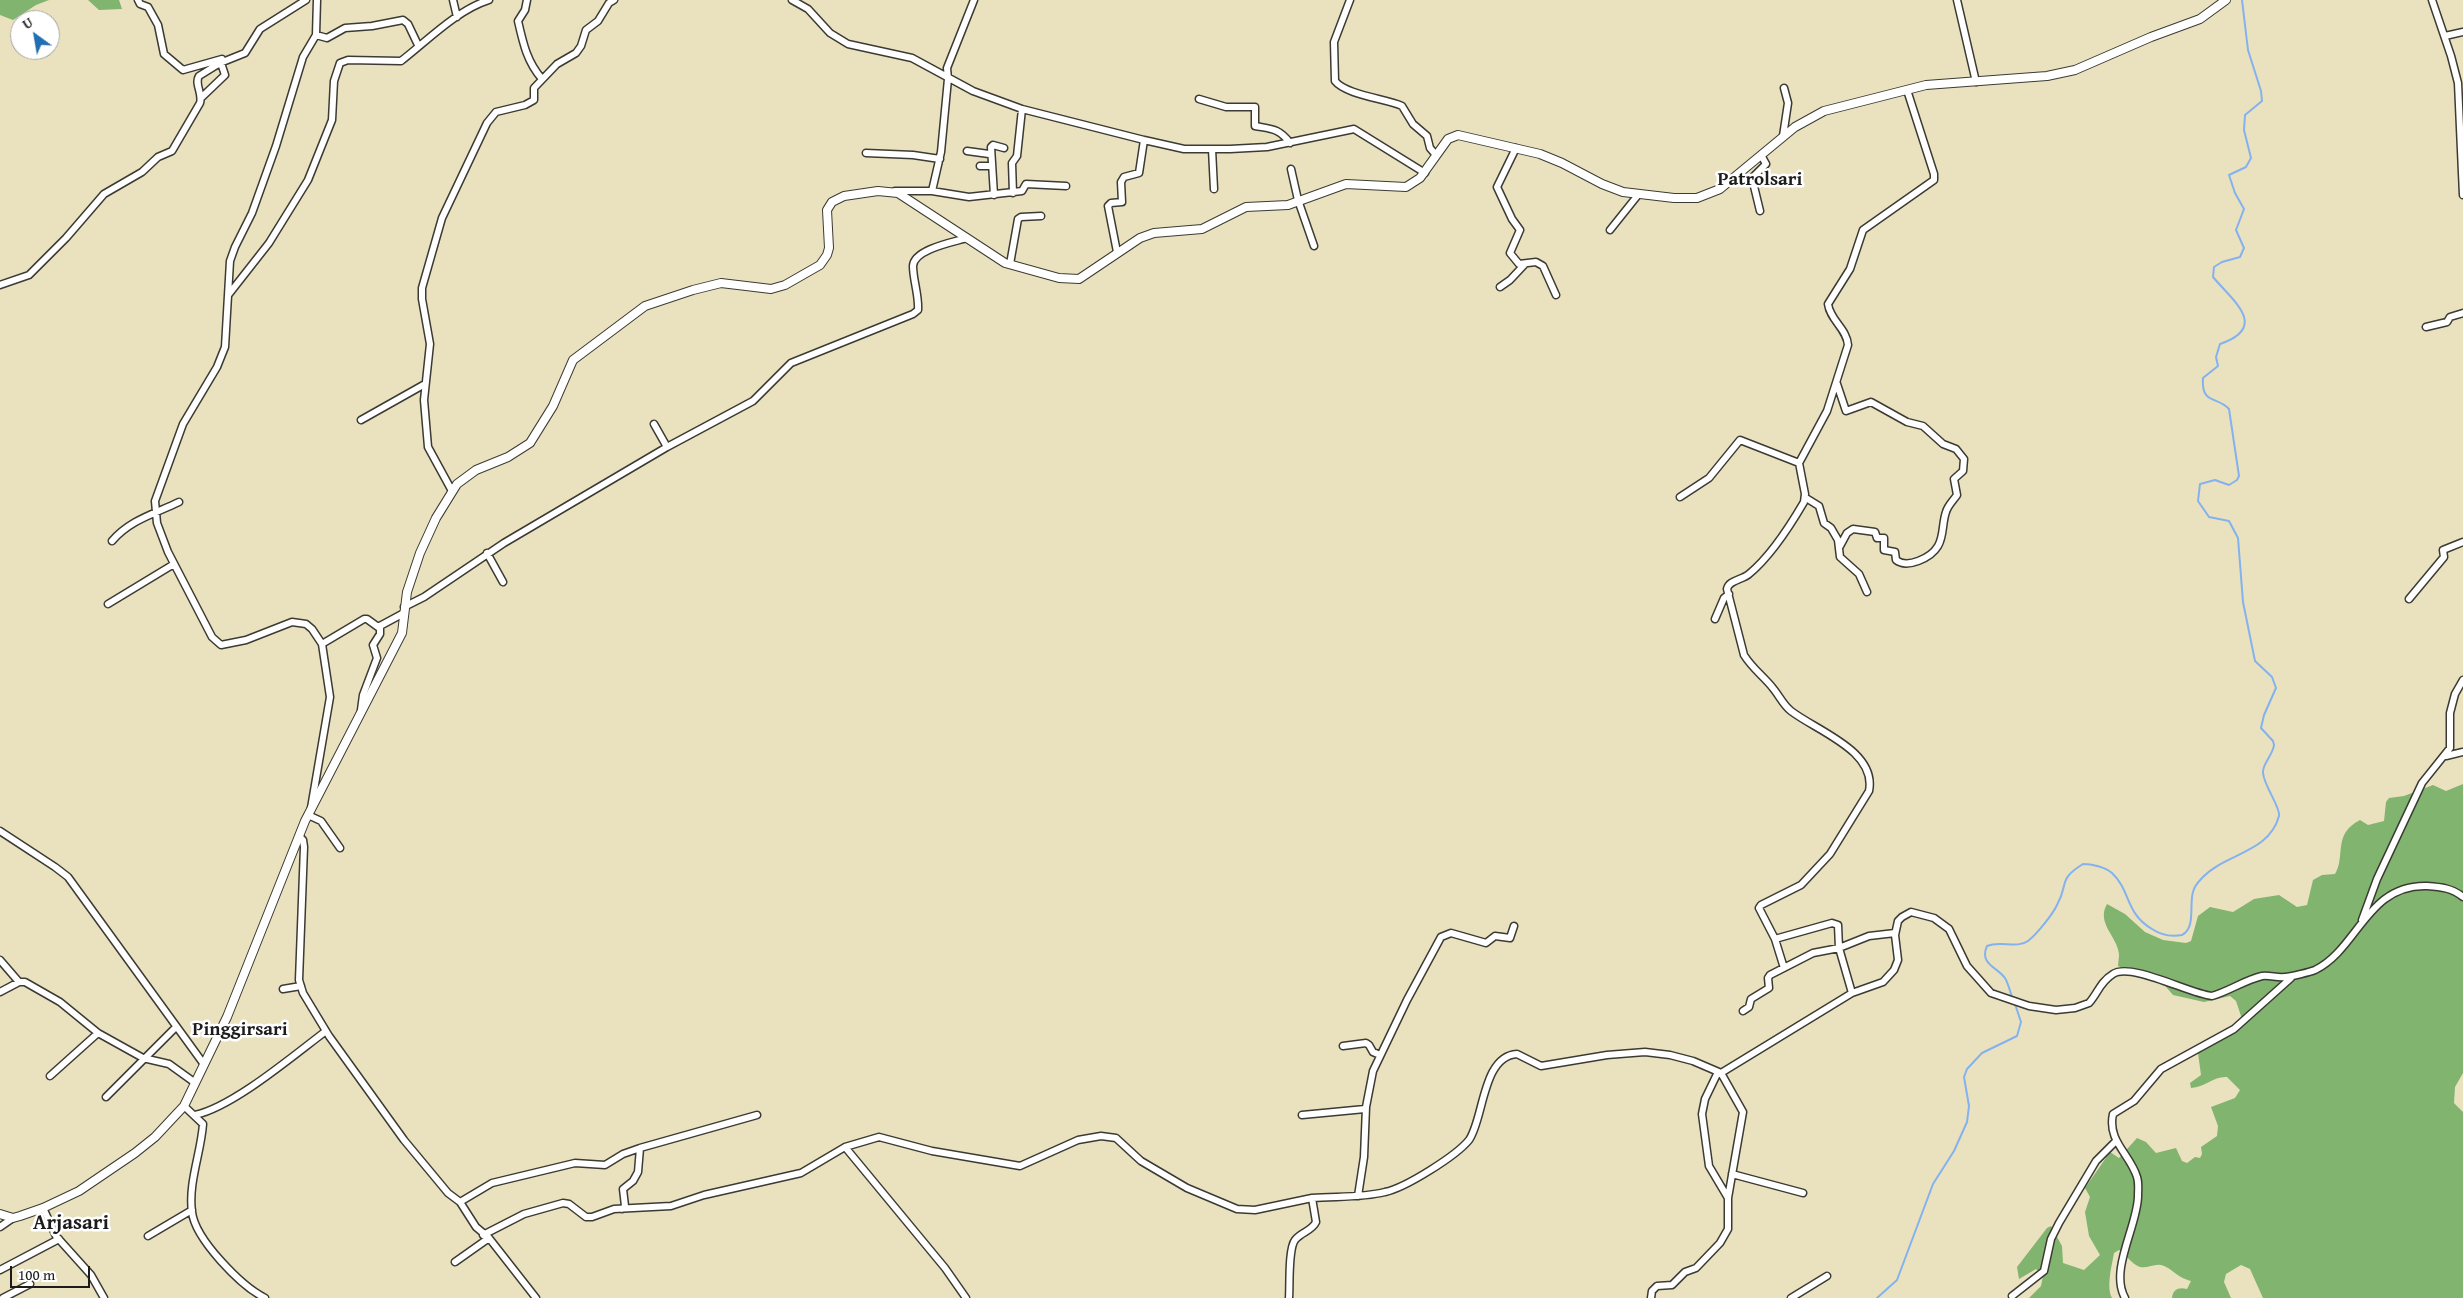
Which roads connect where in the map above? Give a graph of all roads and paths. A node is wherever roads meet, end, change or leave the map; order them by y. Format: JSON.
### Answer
{"nodes":[{"id":1,"x":138,"y":0,"type":"edge"},
{"id":2,"x":306,"y":0,"type":"edge"},
{"id":3,"x":317,"y":0,"type":"edge"},
{"id":4,"x":453,"y":0,"type":"edge"},
{"id":5,"x":489,"y":0,"type":"edge"},
{"id":6,"x":527,"y":0,"type":"edge"},
{"id":7,"x":614,"y":0,"type":"edge"},
{"id":8,"x":792,"y":0,"type":"edge"},
{"id":9,"x":1350,"y":0,"type":"edge"},
{"id":10,"x":1957,"y":0,"type":"edge"},
{"id":11,"x":2226,"y":0,"type":"edge"},
{"id":12,"x":2432,"y":0,"type":"edge"},
{"id":13,"x":974,"y":1,"type":"edge"},
{"id":14,"x":457,"y":17,"type":"junction"},
{"id":15,"x":2463,"y":32,"type":"edge"},
{"id":16,"x":316,"y":35,"type":"junction"},
{"id":17,"x":2445,"y":36,"type":"junction"},
{"id":18,"x":418,"y":45,"type":"junction"},
{"id":19,"x":247,"y":51,"type":"junction"},
{"id":20,"x":221,"y":63,"type":"junction"},
{"id":21,"x":542,"y":79,"type":"junction"},
{"id":22,"x":948,"y":79,"type":"junction"},
{"id":23,"x":1976,"y":82,"type":"junction"},
{"id":24,"x":1784,"y":88,"type":"dead end"},
{"id":25,"x":1908,"y":90,"type":"junction"},
{"id":26,"x":202,"y":97,"type":"junction"},
{"id":27,"x":1199,"y":99,"type":"dead end"},
{"id":28,"x":1022,"y":109,"type":"junction"},
{"id":29,"x":2462,"y":134,"type":"edge"},
{"id":30,"x":1783,"y":136,"type":"junction"},
{"id":31,"x":1144,"y":140,"type":"junction"},
{"id":32,"x":1290,"y":143,"type":"junction"},
{"id":33,"x":1004,"y":148,"type":"dead end"},
{"id":34,"x":1516,"y":148,"type":"junction"},
{"id":35,"x":1212,"y":149,"type":"junction"},
{"id":36,"x":967,"y":151,"type":"dead end"},
{"id":37,"x":866,"y":153,"type":"dead end"},
{"id":38,"x":989,"y":154,"type":"junction"},
{"id":39,"x":1436,"y":155,"type":"junction"},
{"id":40,"x":1761,"y":155,"type":"junction"},
{"id":41,"x":940,"y":159,"type":"junction"},
{"id":42,"x":2462,"y":164,"type":"edge"},
{"id":43,"x":980,"y":166,"type":"dead end"},
{"id":44,"x":991,"y":166,"type":"junction"},
{"id":45,"x":1291,"y":169,"type":"dead end"},
{"id":46,"x":1425,"y":173,"type":"junction"},
{"id":47,"x":1066,"y":186,"type":"dead end"},
{"id":48,"x":1214,"y":189,"type":"dead end"},
{"id":49,"x":887,"y":191,"type":"junction"},
{"id":50,"x":932,"y":191,"type":"junction"},
{"id":51,"x":1013,"y":193,"type":"junction"},
{"id":52,"x":1638,"y":195,"type":"junction"},
{"id":53,"x":2463,"y":195,"type":"edge"},
{"id":54,"x":994,"y":196,"type":"junction"},
{"id":55,"x":1298,"y":200,"type":"junction"},
{"id":56,"x":1760,"y":211,"type":"dead end"},
{"id":57,"x":1041,"y":216,"type":"dead end"},
{"id":58,"x":1610,"y":230,"type":"dead end"},
{"id":59,"x":967,"y":238,"type":"junction"},
{"id":60,"x":1314,"y":246,"type":"dead end"},
{"id":61,"x":1117,"y":252,"type":"junction"},
{"id":62,"x":1010,"y":264,"type":"junction"},
{"id":63,"x":1526,"y":264,"type":"junction"},
{"id":64,"x":0,"y":285,"type":"edge"},
{"id":65,"x":1500,"y":287,"type":"dead end"},
{"id":66,"x":228,"y":294,"type":"junction"},
{"id":67,"x":1556,"y":295,"type":"dead end"},
{"id":68,"x":2463,"y":313,"type":"edge"},
{"id":69,"x":2426,"y":327,"type":"dead end"},
{"id":70,"x":1836,"y":383,"type":"junction"},
{"id":71,"x":425,"y":384,"type":"junction"},
{"id":72,"x":361,"y":420,"type":"dead end"},
{"id":73,"x":654,"y":424,"type":"dead end"},
{"id":74,"x":667,"y":447,"type":"junction"},
{"id":75,"x":1799,"y":463,"type":"junction"},
{"id":76,"x":452,"y":491,"type":"junction"},
{"id":77,"x":1680,"y":497,"type":"dead end"},
{"id":78,"x":1806,"y":498,"type":"junction"},
{"id":79,"x":179,"y":502,"type":"dead end"},
{"id":80,"x":155,"y":513,"type":"junction"},
{"id":81,"x":112,"y":541,"type":"dead end"},
{"id":82,"x":2463,"y":542,"type":"edge"},
{"id":83,"x":1840,"y":546,"type":"junction"},
{"id":84,"x":487,"y":554,"type":"junction"},
{"id":85,"x":174,"y":564,"type":"junction"},
{"id":86,"x":503,"y":582,"type":"dead end"},
{"id":87,"x":1867,"y":592,"type":"dead end"},
{"id":88,"x":1729,"y":594,"type":"junction"},
{"id":89,"x":2409,"y":599,"type":"dead end"},
{"id":90,"x":108,"y":604,"type":"dead end"},
{"id":91,"x":404,"y":610,"type":"junction"},
{"id":92,"x":1715,"y":619,"type":"dead end"},
{"id":93,"x":380,"y":626,"type":"junction"},
{"id":94,"x":322,"y":644,"type":"junction"},
{"id":95,"x":2463,"y":680,"type":"edge"},
{"id":96,"x":361,"y":711,"type":"junction"},
{"id":97,"x":2463,"y":752,"type":"edge"},
{"id":98,"x":2446,"y":756,"type":"junction"},
{"id":99,"x":309,"y":813,"type":"junction"},
{"id":100,"x":0,"y":831,"type":"edge"},
{"id":101,"x":299,"y":836,"type":"junction"},
{"id":102,"x":340,"y":848,"type":"dead end"},
{"id":103,"x":2463,"y":897,"type":"edge"},
{"id":104,"x":2362,"y":922,"type":"junction"},
{"id":105,"x":1514,"y":926,"type":"dead end"},
{"id":106,"x":1895,"y":933,"type":"junction"},
{"id":107,"x":1775,"y":939,"type":"junction"},
{"id":108,"x":1839,"y":948,"type":"junction"},
{"id":109,"x":0,"y":960,"type":"edge"},
{"id":110,"x":1784,"y":968,"type":"junction"},
{"id":111,"x":2294,"y":975,"type":"junction"},
{"id":112,"x":19,"y":982,"type":"junction"},
{"id":113,"x":301,"y":986,"type":"junction"},
{"id":114,"x":283,"y":989,"type":"dead end"},
{"id":115,"x":0,"y":992,"type":"edge"},
{"id":116,"x":1852,"y":993,"type":"junction"},
{"id":117,"x":1743,"y":1011,"type":"dead end"},
{"id":118,"x":176,"y":1027,"type":"junction"},
{"id":119,"x":326,"y":1031,"type":"junction"},
{"id":120,"x":98,"y":1033,"type":"junction"},
{"id":121,"x":1343,"y":1046,"type":"dead end"},
{"id":122,"x":1380,"y":1056,"type":"junction"},
{"id":123,"x":147,"y":1059,"type":"junction"},
{"id":124,"x":203,"y":1064,"type":"junction"},
{"id":125,"x":1720,"y":1073,"type":"junction"},
{"id":126,"x":50,"y":1076,"type":"dead end"},
{"id":127,"x":194,"y":1082,"type":"junction"},
{"id":128,"x":106,"y":1097,"type":"dead end"},
{"id":129,"x":184,"y":1106,"type":"junction"},
{"id":130,"x":1365,"y":1109,"type":"junction"},
{"id":131,"x":195,"y":1115,"type":"junction"},
{"id":132,"x":757,"y":1115,"type":"dead end"},
{"id":133,"x":1302,"y":1115,"type":"dead end"},
{"id":134,"x":2115,"y":1142,"type":"junction"},
{"id":135,"x":845,"y":1146,"type":"junction"},
{"id":136,"x":640,"y":1148,"type":"junction"},
{"id":137,"x":1732,"y":1174,"type":"junction"},
{"id":138,"x":1803,"y":1193,"type":"dead end"},
{"id":139,"x":1358,"y":1196,"type":"junction"},
{"id":140,"x":1312,"y":1198,"type":"junction"},
{"id":141,"x":1728,"y":1198,"type":"junction"},
{"id":142,"x":460,"y":1202,"type":"junction"},
{"id":143,"x":43,"y":1208,"type":"junction"},
{"id":144,"x":192,"y":1210,"type":"junction"},
{"id":145,"x":622,"y":1210,"type":"junction"},
{"id":146,"x":0,"y":1214,"type":"edge"},
{"id":147,"x":13,"y":1218,"type":"junction"},
{"id":148,"x":0,"y":1227,"type":"edge"},
{"id":149,"x":148,"y":1236,"type":"dead end"},
{"id":150,"x":486,"y":1236,"type":"junction"},
{"id":151,"x":59,"y":1239,"type":"junction"},
{"id":152,"x":455,"y":1262,"type":"dead end"},
{"id":153,"x":0,"y":1270,"type":"edge"},
{"id":154,"x":1827,"y":1276,"type":"dead end"},
{"id":155,"x":30,"y":1284,"type":"dead end"},
{"id":156,"x":2012,"y":1296,"type":"dead end"},
{"id":157,"x":3,"y":1298,"type":"edge"},
{"id":158,"x":104,"y":1298,"type":"edge"},
{"id":159,"x":265,"y":1298,"type":"edge"},
{"id":160,"x":536,"y":1298,"type":"edge"},
{"id":161,"x":966,"y":1298,"type":"edge"},
{"id":162,"x":1289,"y":1298,"type":"edge"},
{"id":163,"x":1651,"y":1298,"type":"edge"},
{"id":164,"x":1791,"y":1298,"type":"edge"},
{"id":165,"x":2125,"y":1298,"type":"edge"}],
"edges":[{"from":1,"to":19,"type":"street"},
{"from":2,"to":19,"type":"street"},
{"from":3,"to":16,"type":"street"},
{"from":4,"to":14,"type":"street"},
{"from":5,"to":14,"type":"street"},
{"from":6,"to":21,"type":"street"},
{"from":7,"to":21,"type":"street"},
{"from":8,"to":22,"type":"street"},
{"from":9,"to":39,"type":"street"},
{"from":10,"to":23,"type":"street"},
{"from":11,"to":23,"type":"street"},
{"from":12,"to":17,"type":"street"},
{"from":13,"to":22,"type":"street"},
{"from":14,"to":18,"type":"street"},
{"from":15,"to":17,"type":"street"},
{"from":16,"to":18,"type":"street"},
{"from":16,"to":66,"type":"street"},
{"from":17,"to":29,"type":"street"},
{"from":18,"to":66,"type":"street"},
{"from":19,"to":20,"type":"street"},
{"from":20,"to":26,"type":"street"},
{"from":20,"to":26,"type":"street"},
{"from":21,"to":71,"type":"street"},
{"from":22,"to":28,"type":"street"},
{"from":22,"to":41,"type":"street"},
{"from":23,"to":25,"type":"street"},
{"from":24,"to":30,"type":"street"},
{"from":25,"to":30,"type":"street"},
{"from":25,"to":70,"type":"street"},
{"from":26,"to":64,"type":"street"},
{"from":27,"to":32,"type":"street"},
{"from":28,"to":31,"type":"street"},
{"from":28,"to":51,"type":"street"},
{"from":29,"to":42,"type":"street"},
{"from":30,"to":40,"type":"street"},
{"from":31,"to":35,"type":"street"},
{"from":31,"to":61,"type":"street"},
{"from":32,"to":35,"type":"street"},
{"from":32,"to":46,"type":"street"},
{"from":33,"to":38,"type":"street"},
{"from":34,"to":39,"type":"street"},
{"from":34,"to":52,"type":"street"},
{"from":34,"to":63,"type":"street"},
{"from":35,"to":48,"type":"street"},
{"from":36,"to":38,"type":"street"},
{"from":37,"to":41,"type":"street"},
{"from":38,"to":44,"type":"street"},
{"from":39,"to":46,"type":"street"},
{"from":40,"to":52,"type":"street"},
{"from":40,"to":56,"type":"street"},
{"from":41,"to":50,"type":"street"},
{"from":42,"to":53,"type":"street"},
{"from":43,"to":44,"type":"street"},
{"from":44,"to":54,"type":"street"},
{"from":45,"to":55,"type":"street"},
{"from":46,"to":55,"type":"street"},
{"from":47,"to":51,"type":"street"},
{"from":49,"to":50,"type":"street"},
{"from":49,"to":59,"type":"street"},
{"from":49,"to":76,"type":"street"},
{"from":50,"to":54,"type":"street"},
{"from":51,"to":54,"type":"street"},
{"from":52,"to":58,"type":"street"},
{"from":55,"to":60,"type":"street"},
{"from":55,"to":61,"type":"street"},
{"from":57,"to":62,"type":"street"},
{"from":59,"to":62,"type":"street"},
{"from":59,"to":74,"type":"street"},
{"from":61,"to":62,"type":"street"},
{"from":63,"to":65,"type":"street"},
{"from":63,"to":67,"type":"street"},
{"from":66,"to":80,"type":"street"},
{"from":68,"to":69,"type":"street"},
{"from":70,"to":75,"type":"street"},
{"from":70,"to":83,"type":"street"},
{"from":71,"to":72,"type":"street"},
{"from":71,"to":76,"type":"street"},
{"from":73,"to":74,"type":"street"},
{"from":74,"to":84,"type":"street"},
{"from":75,"to":77,"type":"street"},
{"from":75,"to":78,"type":"street"},
{"from":76,"to":91,"type":"street"},
{"from":78,"to":83,"type":"street"},
{"from":78,"to":88,"type":"street"},
{"from":79,"to":80,"type":"street"},
{"from":80,"to":81,"type":"street"},
{"from":80,"to":85,"type":"street"},
{"from":82,"to":89,"type":"street"},
{"from":83,"to":87,"type":"street"},
{"from":84,"to":86,"type":"street"},
{"from":84,"to":91,"type":"street"},
{"from":85,"to":90,"type":"street"},
{"from":85,"to":94,"type":"street"},
{"from":88,"to":92,"type":"street"},
{"from":88,"to":107,"type":"street"},
{"from":91,"to":93,"type":"street"},
{"from":91,"to":96,"type":"street"},
{"from":93,"to":94,"type":"street"},
{"from":93,"to":96,"type":"street"},
{"from":94,"to":99,"type":"street"},
{"from":95,"to":98,"type":"street"},
{"from":96,"to":99,"type":"street"},
{"from":97,"to":98,"type":"street"},
{"from":98,"to":104,"type":"street"},
{"from":99,"to":101,"type":"street"},
{"from":99,"to":102,"type":"street"},
{"from":100,"to":118,"type":"street"},
{"from":101,"to":113,"type":"street"},
{"from":101,"to":124,"type":"street"},
{"from":103,"to":104,"type":"street"},
{"from":104,"to":111,"type":"street"},
{"from":105,"to":122,"type":"street"},
{"from":106,"to":108,"type":"street"},
{"from":106,"to":111,"type":"street"},
{"from":106,"to":116,"type":"street"},
{"from":107,"to":108,"type":"street"},
{"from":107,"to":110,"type":"street"},
{"from":108,"to":110,"type":"street"},
{"from":108,"to":116,"type":"street"},
{"from":109,"to":112,"type":"street"},
{"from":110,"to":117,"type":"street"},
{"from":111,"to":134,"type":"street"},
{"from":112,"to":115,"type":"street"},
{"from":112,"to":120,"type":"street"},
{"from":113,"to":114,"type":"street"},
{"from":113,"to":119,"type":"street"},
{"from":116,"to":125,"type":"street"},
{"from":118,"to":123,"type":"street"},
{"from":118,"to":124,"type":"street"},
{"from":119,"to":131,"type":"street"},
{"from":119,"to":142,"type":"street"},
{"from":120,"to":123,"type":"street"},
{"from":120,"to":126,"type":"street"},
{"from":121,"to":122,"type":"street"},
{"from":122,"to":130,"type":"street"},
{"from":123,"to":127,"type":"street"},
{"from":123,"to":128,"type":"street"},
{"from":124,"to":127,"type":"street"},
{"from":125,"to":137,"type":"street"},
{"from":125,"to":139,"type":"street"},
{"from":125,"to":141,"type":"street"},
{"from":127,"to":129,"type":"street"},
{"from":129,"to":131,"type":"street"},
{"from":129,"to":143,"type":"street"},
{"from":130,"to":133,"type":"street"},
{"from":130,"to":139,"type":"street"},
{"from":131,"to":144,"type":"street"},
{"from":132,"to":136,"type":"street"},
{"from":134,"to":156,"type":"street"},
{"from":134,"to":165,"type":"street"},
{"from":135,"to":140,"type":"street"},
{"from":135,"to":145,"type":"street"},
{"from":135,"to":161,"type":"street"},
{"from":136,"to":142,"type":"street"},
{"from":136,"to":145,"type":"street"},
{"from":137,"to":138,"type":"street"},
{"from":137,"to":141,"type":"street"},
{"from":139,"to":140,"type":"street"},
{"from":140,"to":162,"type":"street"},
{"from":141,"to":163,"type":"street"},
{"from":142,"to":150,"type":"street"},
{"from":143,"to":147,"type":"street"},
{"from":143,"to":151,"type":"street"},
{"from":144,"to":149,"type":"street"},
{"from":144,"to":159,"type":"street"},
{"from":145,"to":150,"type":"street"},
{"from":146,"to":147,"type":"street"},
{"from":147,"to":148,"type":"street"},
{"from":150,"to":152,"type":"street"},
{"from":150,"to":160,"type":"street"},
{"from":151,"to":153,"type":"street"},
{"from":151,"to":158,"type":"street"},
{"from":154,"to":164,"type":"street"},
{"from":155,"to":157,"type":"street"}]}
